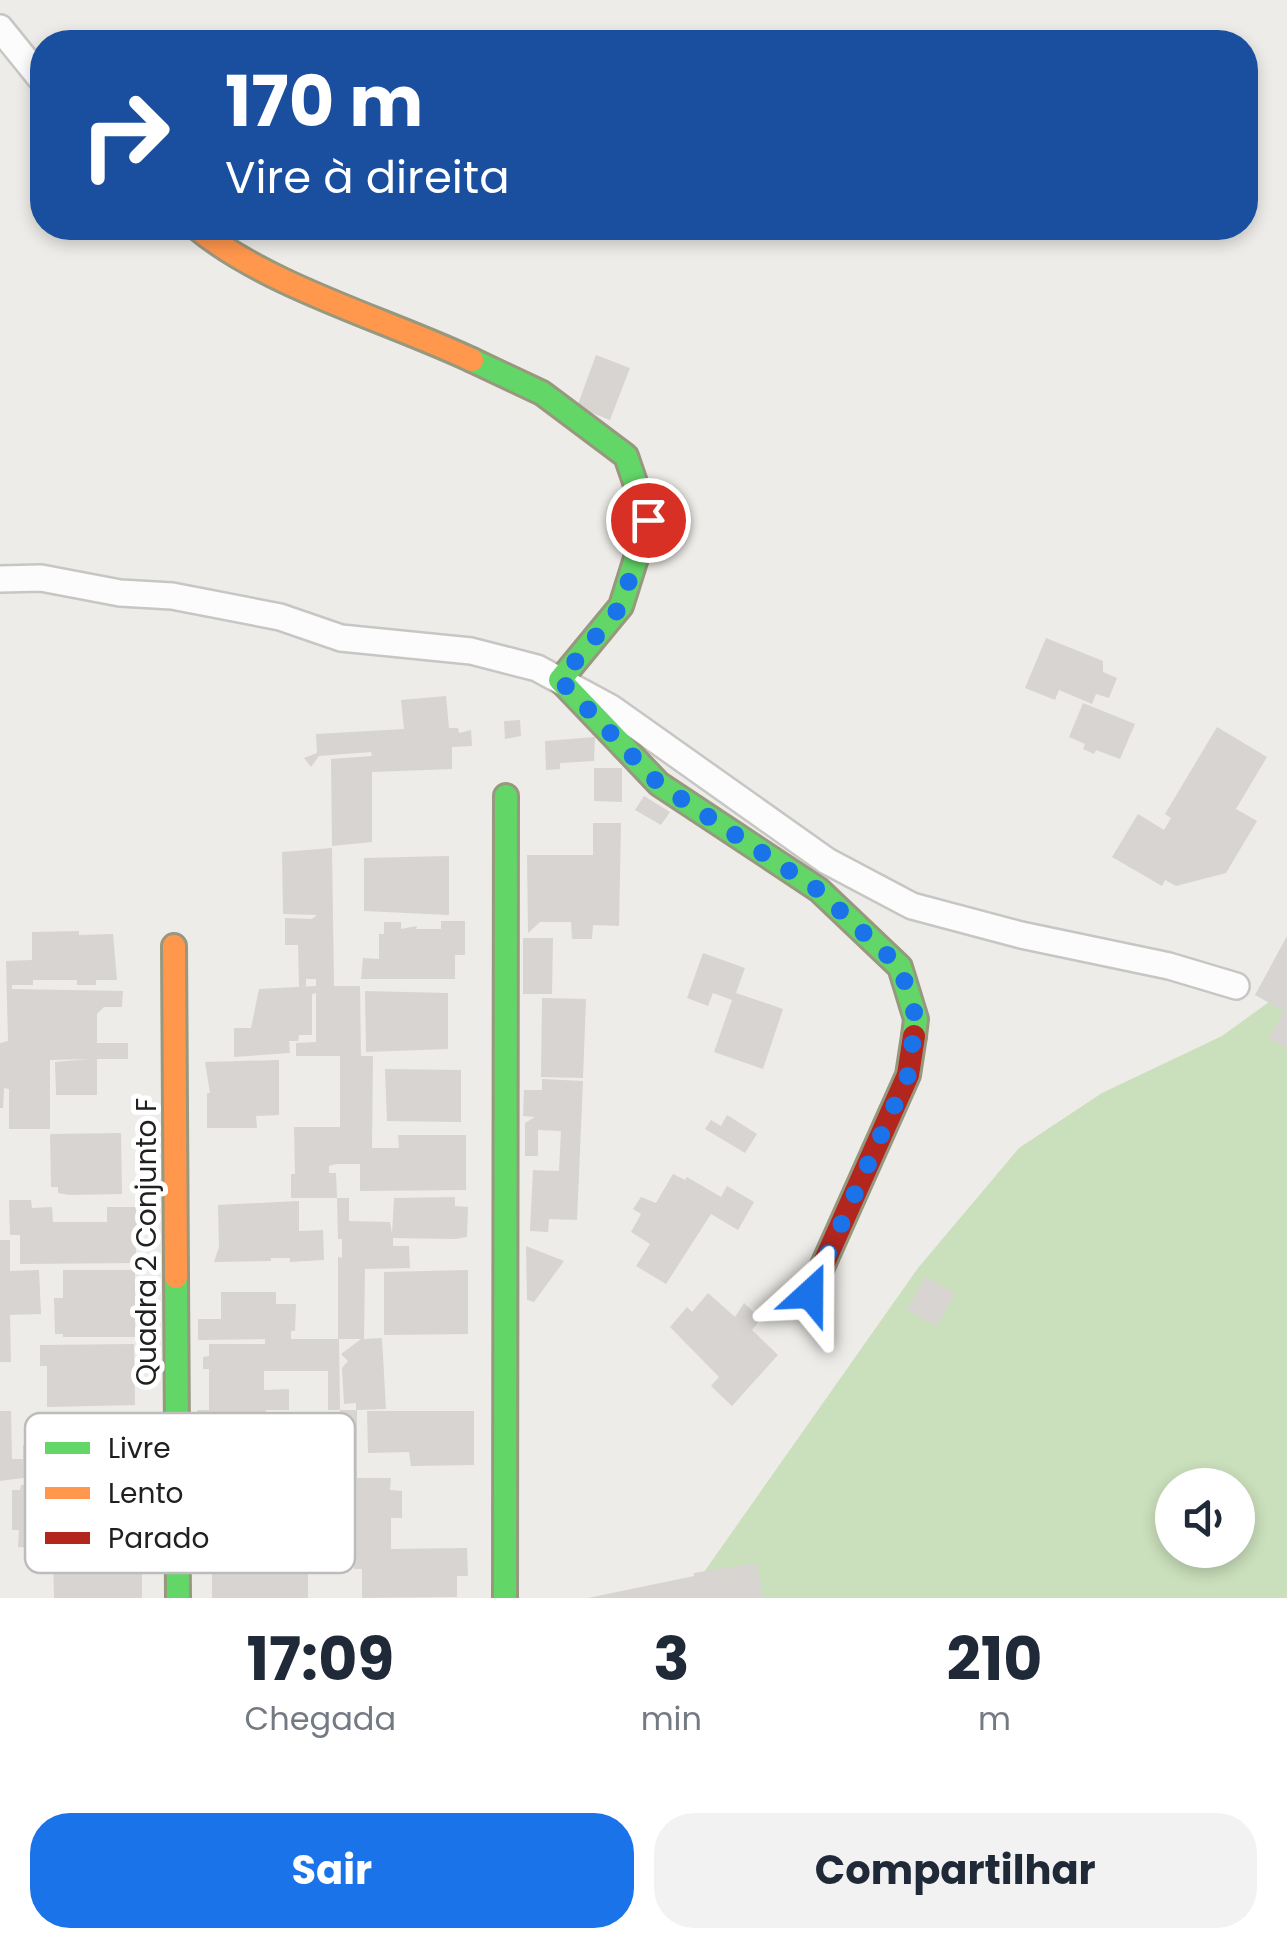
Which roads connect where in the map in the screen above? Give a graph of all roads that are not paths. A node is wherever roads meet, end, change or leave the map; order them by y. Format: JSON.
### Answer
{"nodes":[{"id":1,"x":0,"y":28,"type":"edge"},
{"id":2,"x":30,"y":65,"type":"edge"},
{"id":3,"x":211,"y":240,"type":"edge"},
{"id":4,"x":0,"y":579,"type":"edge"},
{"id":5,"x":560,"y":680,"type":"junction"},
{"id":6,"x":506,"y":796,"type":"dead end"},
{"id":7,"x":174,"y":946,"type":"dead end"},
{"id":8,"x":1236,"y":986,"type":"dead end"},
{"id":9,"x":810,"y":1294,"type":"dead end"},
{"id":10,"x":177,"y":1413,"type":"edge"},
{"id":11,"x":178,"y":1573,"type":"edge"},
{"id":12,"x":178,"y":1598,"type":"edge"},
{"id":13,"x":505,"y":1598,"type":"edge"}],
"edges":[{"from":1,"to":2,"type":"street"},
{"from":3,"to":5,"type":"street"},
{"from":4,"to":5,"type":"street"},
{"from":5,"to":8,"type":"street"},
{"from":5,"to":9,"type":"street"},
{"from":6,"to":13,"type":"street"},
{"from":7,"to":10,"type":"street","name":"Quadra 2 Conjunto F"},
{"from":11,"to":12,"type":"street","name":"Quadra 2 Conjunto F"}]}
